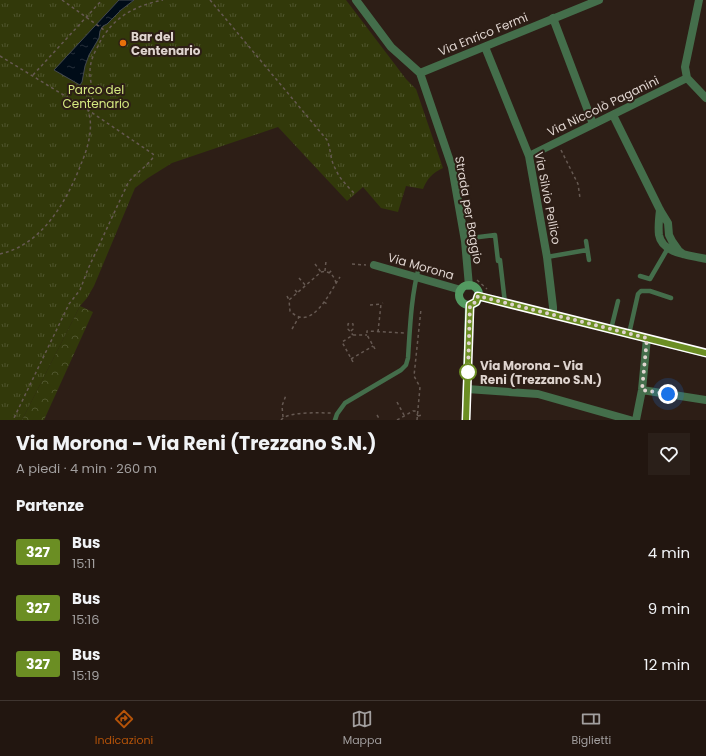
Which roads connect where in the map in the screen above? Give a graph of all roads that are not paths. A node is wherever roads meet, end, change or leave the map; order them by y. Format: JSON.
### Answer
{"nodes":[{"id":1,"x":356,"y":0,"type":"edge"},
{"id":2,"x":600,"y":0,"type":"edge"},
{"id":3,"x":699,"y":0,"type":"edge"},
{"id":4,"x":553,"y":18,"type":"junction"},
{"id":5,"x":485,"y":47,"type":"junction"},
{"id":6,"x":420,"y":73,"type":"junction"},
{"id":7,"x":687,"y":78,"type":"junction"},
{"id":8,"x":706,"y":98,"type":"edge"},
{"id":9,"x":613,"y":115,"type":"junction"},
{"id":10,"x":593,"y":124,"type":"junction"},
{"id":11,"x":529,"y":156,"type":"junction"},
{"id":12,"x":660,"y":210,"type":"junction"},
{"id":13,"x":465,"y":241,"type":"junction"},
{"id":14,"x":586,"y":241,"type":"dead end"},
{"id":15,"x":668,"y":248,"type":"junction"},
{"id":16,"x":587,"y":250,"type":"junction"},
{"id":17,"x":683,"y":254,"type":"junction"},
{"id":18,"x":548,"y":257,"type":"junction"},
{"id":19,"x":706,"y":259,"type":"edge"},
{"id":20,"x":589,"y":260,"type":"dead end"},
{"id":21,"x":374,"y":265,"type":"road end"},
{"id":22,"x":419,"y":267,"type":"dead end"},
{"id":23,"x":640,"y":276,"type":"dead end"},
{"id":24,"x":416,"y":278,"type":"junction"},
{"id":25,"x":469,"y":286,"type":"junction"},
{"id":26,"x":460,"y":290,"type":"junction"},
{"id":27,"x":478,"y":296,"type":"junction"},
{"id":28,"x":671,"y":298,"type":"dead end"},
{"id":29,"x":618,"y":301,"type":"dead end"},
{"id":30,"x":505,"y":303,"type":"junction"},
{"id":31,"x":470,"y":305,"type":"junction"},
{"id":32,"x":553,"y":314,"type":"junction"},
{"id":33,"x":611,"y":329,"type":"junction"},
{"id":34,"x":629,"y":334,"type":"junction"},
{"id":35,"x":647,"y":338,"type":"junction"},
{"id":36,"x":706,"y":353,"type":"edge"},
{"id":37,"x":467,"y":390,"type":"junction"},
{"id":38,"x":642,"y":390,"type":"junction"},
{"id":39,"x":706,"y":400,"type":"edge"},
{"id":40,"x":335,"y":420,"type":"edge"},
{"id":41,"x":466,"y":420,"type":"edge"},
{"id":42,"x":630,"y":420,"type":"edge"},
{"id":43,"x":636,"y":420,"type":"edge"}],
"edges":[{"from":1,"to":6,"type":"street"},
{"from":2,"to":4,"type":"street","name":"Via Enrico Fermi"},
{"from":3,"to":7,"type":"street"},
{"from":4,"to":5,"type":"street","name":"Via Enrico Fermi"},
{"from":4,"to":10,"type":"street"},
{"from":5,"to":6,"type":"street","name":"Via Enrico Fermi"},
{"from":5,"to":11,"type":"street","name":"Via Silvio Pellico"},
{"from":6,"to":13,"type":"street","name":"Strada per Baggio"},
{"from":7,"to":8,"type":"street"},
{"from":7,"to":9,"type":"street","name":"Via Niccolò Paganini"},
{"from":9,"to":10,"type":"street","name":"Via Niccolò Paganini"},
{"from":9,"to":12,"type":"street"},
{"from":10,"to":11,"type":"street","name":"Via Niccolò Paganini"},
{"from":11,"to":18,"type":"street","name":"Via Silvio Pellico"},
{"from":12,"to":15,"type":"street"},
{"from":12,"to":17,"type":"street"},
{"from":13,"to":25,"type":"street","name":"Strada per Baggio"},
{"from":13,"to":30,"type":"lane"},
{"from":14,"to":16,"type":"lane"},
{"from":15,"to":17,"type":"street"},
{"from":15,"to":23,"type":"lane"},
{"from":16,"to":18,"type":"lane"},
{"from":16,"to":20,"type":"lane"},
{"from":17,"to":19,"type":"street"},
{"from":18,"to":32,"type":"street","name":"Via Silvio Pellico"},
{"from":21,"to":24,"type":"street","name":"Via Morona"},
{"from":22,"to":24,"type":"lane"},
{"from":24,"to":26,"type":"street","name":"Via Morona"},
{"from":24,"to":40,"type":"lane"},
{"from":25,"to":26,"type":"main road"},
{"from":25,"to":27,"type":"main road"},
{"from":26,"to":31,"type":"main road"},
{"from":27,"to":30,"type":"main road"},
{"from":27,"to":31,"type":"main road"},
{"from":28,"to":34,"type":"lane"},
{"from":29,"to":33,"type":"lane"},
{"from":30,"to":32,"type":"main road"},
{"from":31,"to":37,"type":"main road"},
{"from":32,"to":33,"type":"main road"},
{"from":33,"to":34,"type":"main road"},
{"from":34,"to":35,"type":"main road"},
{"from":35,"to":36,"type":"main road"},
{"from":35,"to":38,"type":"street"},
{"from":37,"to":41,"type":"main road"},
{"from":37,"to":42,"type":"street"},
{"from":38,"to":39,"type":"street"},
{"from":38,"to":43,"type":"street"}]}
